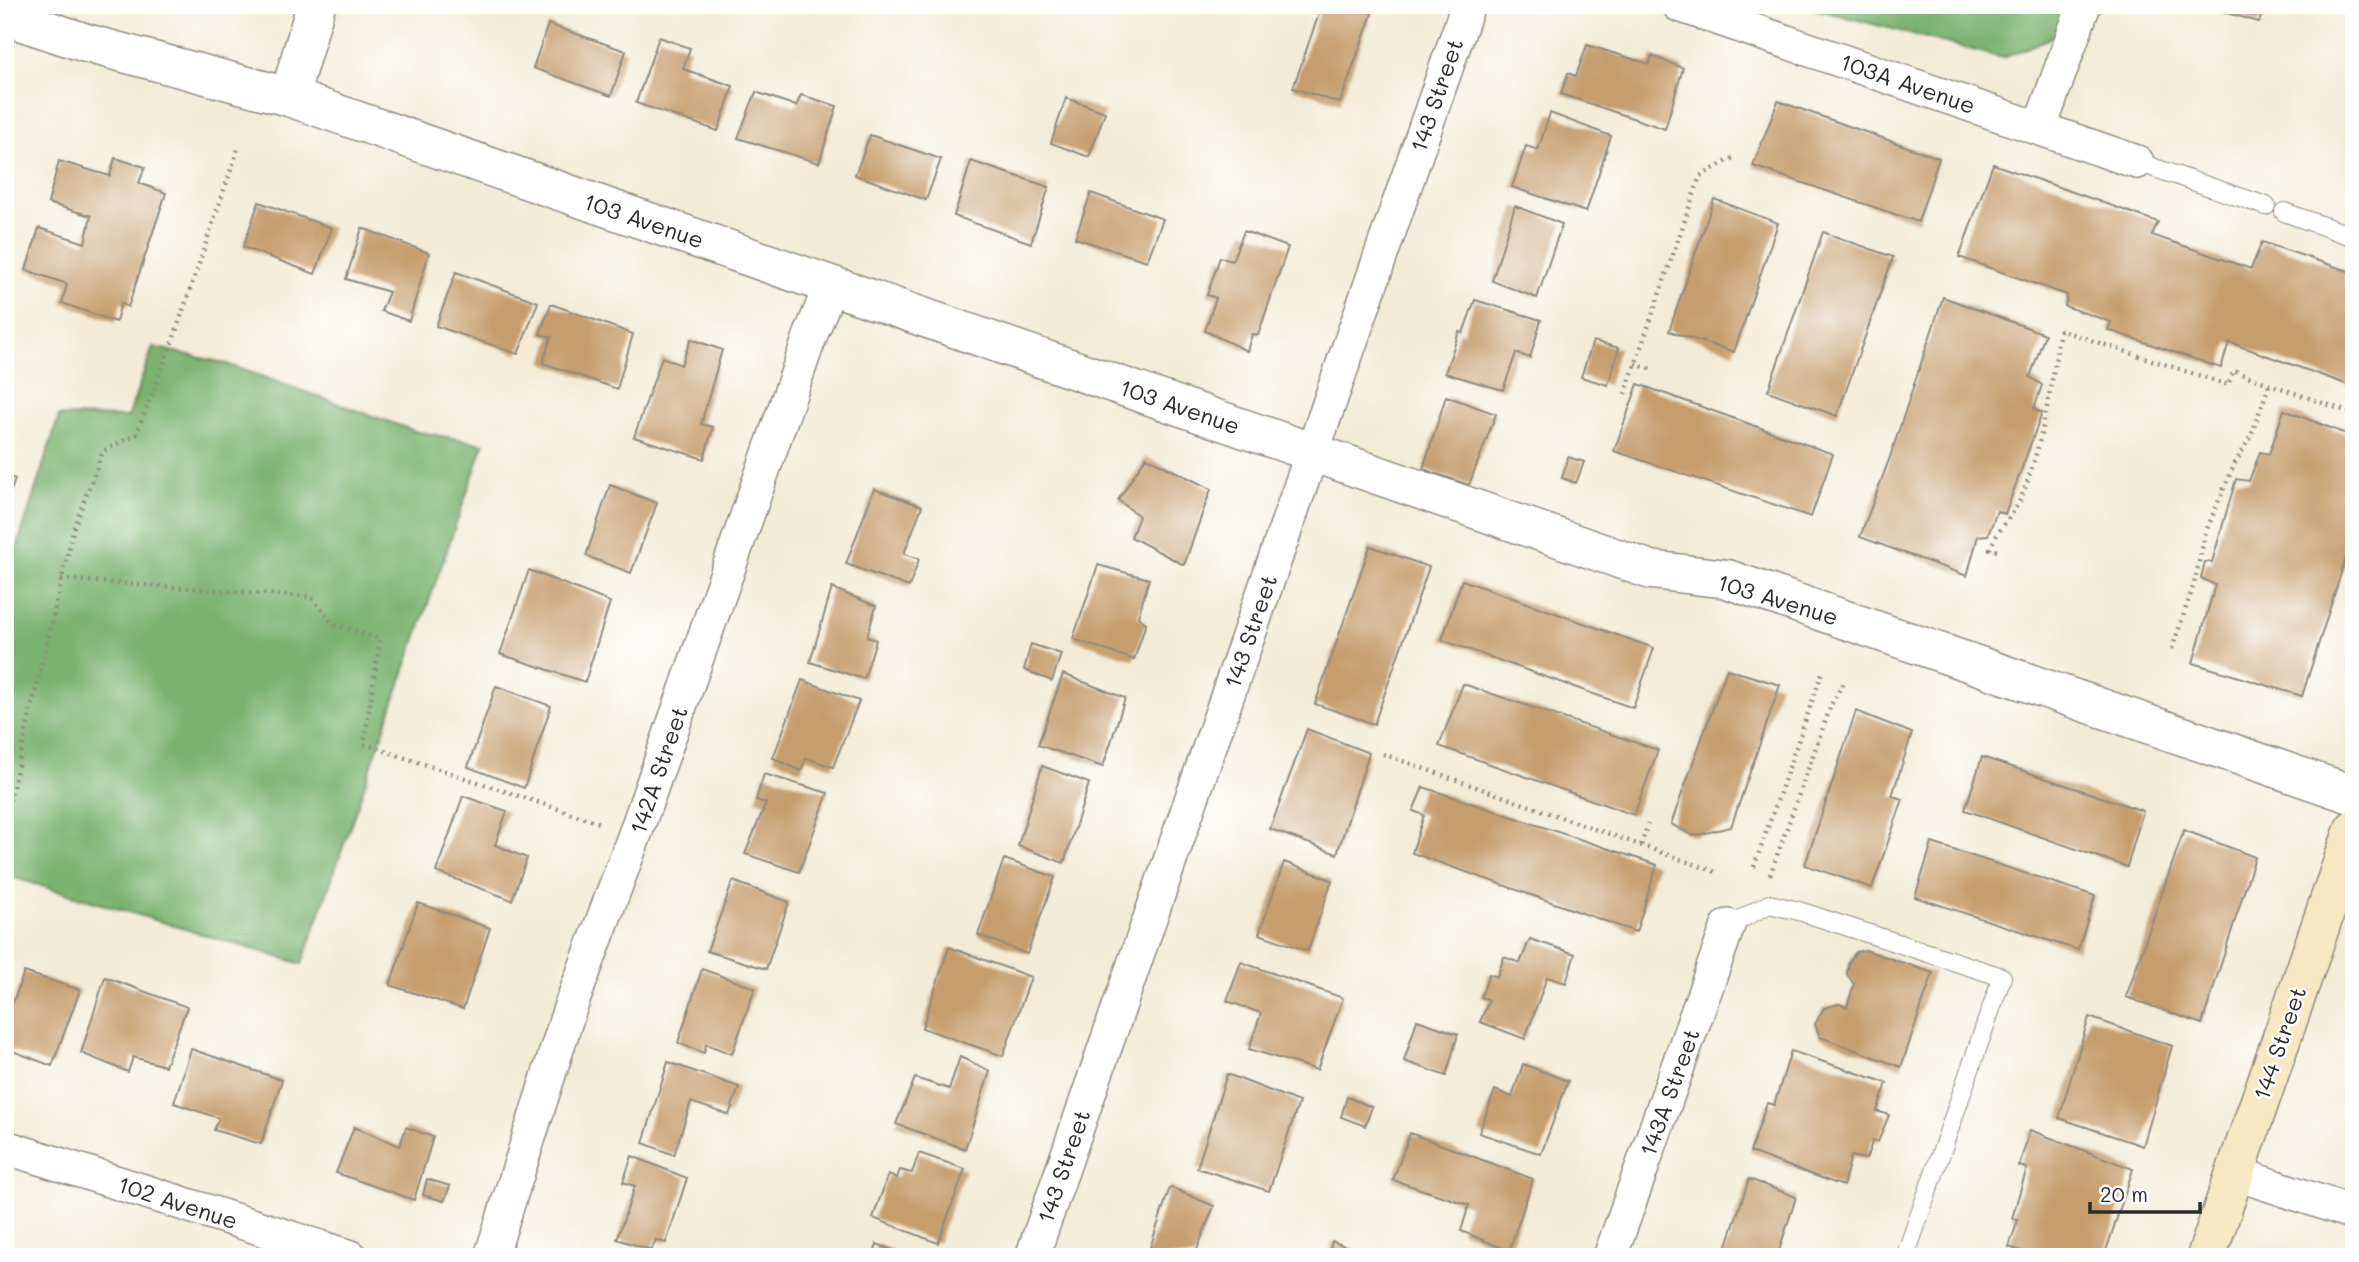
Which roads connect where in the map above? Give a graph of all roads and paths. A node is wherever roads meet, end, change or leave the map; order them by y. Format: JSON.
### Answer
{"nodes":[{"id":1,"x":316,"y":5,"type":"edge"},
{"id":2,"x":1468,"y":5,"type":"edge"},
{"id":3,"x":1679,"y":5,"type":"edge"},
{"id":4,"x":2084,"y":5,"type":"edge"},
{"id":5,"x":5,"y":16,"type":"edge"},
{"id":6,"x":289,"y":97,"type":"junction"},
{"id":7,"x":2040,"y":127,"type":"junction"},
{"id":8,"x":239,"y":146,"type":"dead end"},
{"id":9,"x":1733,"y":158,"type":"dead end"},
{"id":10,"x":2137,"y":162,"type":"joint"},
{"id":11,"x":2266,"y":206,"type":"dead end"},
{"id":12,"x":2284,"y":212,"type":"dead end"},
{"id":13,"x":2354,"y":237,"type":"edge"},
{"id":14,"x":831,"y":285,"type":"junction"},
{"id":15,"x":1635,"y":363,"type":"junction"},
{"id":16,"x":1651,"y":369,"type":"dead end"},
{"id":17,"x":2269,"y":385,"type":"junction"},
{"id":18,"x":1625,"y":394,"type":"dead end"},
{"id":19,"x":2354,"y":414,"type":"edge"},
{"id":20,"x":1312,"y":452,"type":"junction"},
{"id":21,"x":1997,"y":551,"type":"dead end"},
{"id":22,"x":61,"y":579,"type":"junction"},
{"id":23,"x":2172,"y":649,"type":"dead end"},
{"id":24,"x":1822,"y":673,"type":"dead end"},
{"id":25,"x":1843,"y":681,"type":"dead end"},
{"id":26,"x":1383,"y":754,"type":"dead end"},
{"id":27,"x":2354,"y":795,"type":"edge"},
{"id":28,"x":5,"y":821,"type":"edge"},
{"id":29,"x":1648,"y":824,"type":"dead end"},
{"id":30,"x":610,"y":827,"type":"dead end"},
{"id":31,"x":2354,"y":829,"type":"edge"},
{"id":32,"x":1641,"y":845,"type":"junction"},
{"id":33,"x":1754,"y":867,"type":"dead end"},
{"id":34,"x":1719,"y":873,"type":"dead end"},
{"id":35,"x":1770,"y":875,"type":"dead end"},
{"id":36,"x":1728,"y":926,"type":"joint"},
{"id":37,"x":5,"y":1147,"type":"edge"},
{"id":38,"x":2234,"y":1173,"type":"junction"},
{"id":39,"x":2354,"y":1213,"type":"edge"},
{"id":40,"x":351,"y":1257,"type":"edge"},
{"id":41,"x":491,"y":1257,"type":"edge"},
{"id":42,"x":1032,"y":1257,"type":"edge"},
{"id":43,"x":1610,"y":1257,"type":"edge"},
{"id":44,"x":1905,"y":1257,"type":"edge"},
{"id":45,"x":2206,"y":1257,"type":"edge"}],
"edges":[{"from":1,"to":6,"type":"street"},
{"from":2,"to":20,"type":"street","name":"143 Street"},
{"from":3,"to":7,"type":"street","name":"103A Avenue"},
{"from":4,"to":7,"type":"street"},
{"from":5,"to":6,"type":"street","name":"103 Avenue"},
{"from":6,"to":14,"type":"street","name":"103 Avenue"},
{"from":7,"to":10,"type":"street","name":"103A Avenue"},
{"from":8,"to":22,"type":"path"},
{"from":9,"to":15,"type":"path"},
{"from":10,"to":11,"type":"lane"},
{"from":12,"to":13,"type":"lane"},
{"from":14,"to":20,"type":"street","name":"103 Avenue"},
{"from":14,"to":41,"type":"street","name":"142A Street"},
{"from":15,"to":16,"type":"path"},
{"from":15,"to":18,"type":"path"},
{"from":17,"to":19,"type":"path"},
{"from":17,"to":21,"type":"path"},
{"from":17,"to":23,"type":"path"},
{"from":20,"to":27,"type":"street","name":"103 Avenue"},
{"from":20,"to":42,"type":"street","name":"143 Street"},
{"from":22,"to":28,"type":"path"},
{"from":22,"to":30,"type":"path"},
{"from":24,"to":33,"type":"path"},
{"from":25,"to":35,"type":"path"},
{"from":26,"to":32,"type":"path"},
{"from":29,"to":32,"type":"path"},
{"from":31,"to":38,"type":"main road","name":"144 Street"},
{"from":32,"to":34,"type":"path"},
{"from":36,"to":43,"type":"street","name":"143A Street"},
{"from":36,"to":44,"type":"lane"},
{"from":37,"to":40,"type":"street","name":"102 Avenue"},
{"from":38,"to":39,"type":"street"},
{"from":38,"to":45,"type":"main road","name":"144 Street"}]}
